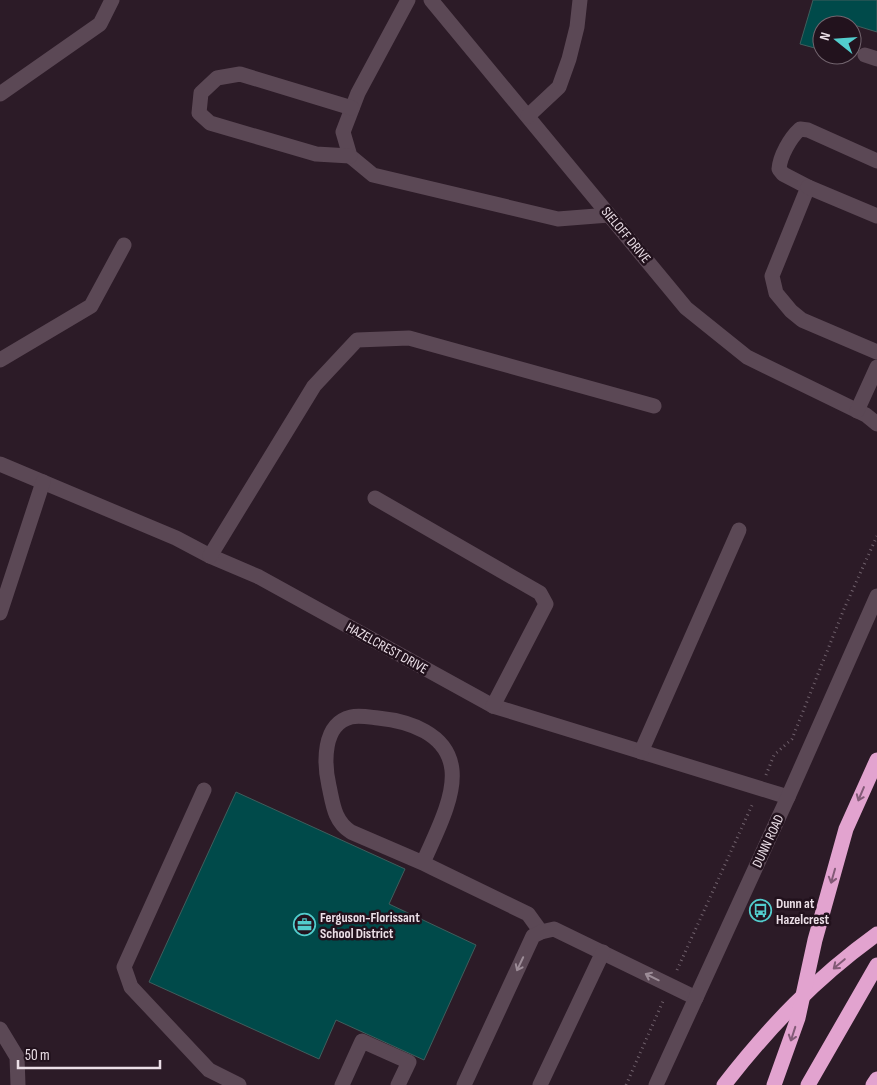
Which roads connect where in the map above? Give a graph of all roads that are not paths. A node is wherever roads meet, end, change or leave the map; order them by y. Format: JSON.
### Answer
{"nodes":[{"id":1,"x":112,"y":0,"type":"edge"},
{"id":2,"x":408,"y":0,"type":"edge"},
{"id":3,"x":432,"y":0,"type":"edge"},
{"id":4,"x":580,"y":0,"type":"edge"},
{"id":5,"x":0,"y":94,"type":"edge"},
{"id":6,"x":352,"y":108,"type":"junction"},
{"id":7,"x":528,"y":116,"type":"junction"},
{"id":8,"x":350,"y":156,"type":"junction"},
{"id":9,"x":877,"y":161,"type":"edge"},
{"id":10,"x":808,"y":187,"type":"junction"},
{"id":11,"x":609,"y":215,"type":"junction"},
{"id":12,"x":877,"y":216,"type":"edge"},
{"id":13,"x":124,"y":245,"type":"dead end"},
{"id":14,"x":877,"y":352,"type":"edge"},
{"id":15,"x":0,"y":360,"type":"edge"},
{"id":16,"x":877,"y":367,"type":"edge"},
{"id":17,"x":654,"y":406,"type":"dead end"},
{"id":18,"x":869,"y":417,"type":"edge"},
{"id":19,"x":0,"y":464,"type":"edge"},
{"id":20,"x":43,"y":482,"type":"junction"},
{"id":21,"x":376,"y":498,"type":"dead end"},
{"id":22,"x":739,"y":530,"type":"dead end"},
{"id":23,"x":210,"y":556,"type":"junction"},
{"id":24,"x":877,"y":589,"type":"edge"},
{"id":25,"x":877,"y":596,"type":"edge"},
{"id":26,"x":0,"y":614,"type":"edge"},
{"id":27,"x":493,"y":706,"type":"junction"},
{"id":28,"x":641,"y":752,"type":"junction"},
{"id":29,"x":877,"y":760,"type":"edge"},
{"id":30,"x":204,"y":790,"type":"dead end"},
{"id":31,"x":788,"y":797,"type":"junction"},
{"id":32,"x":423,"y":863,"type":"junction"},
{"id":33,"x":541,"y":932,"type":"junction"},
{"id":34,"x":877,"y":934,"type":"edge"},
{"id":35,"x":603,"y":952,"type":"junction"},
{"id":36,"x":877,"y":965,"type":"edge"},
{"id":37,"x":696,"y":998,"type":"junction"},
{"id":38,"x":0,"y":1029,"type":"edge"},
{"id":39,"x":877,"y":1079,"type":"edge"},
{"id":40,"x":18,"y":1085,"type":"edge"},
{"id":41,"x":239,"y":1085,"type":"edge"},
{"id":42,"x":342,"y":1085,"type":"edge"},
{"id":43,"x":398,"y":1085,"type":"edge"},
{"id":44,"x":464,"y":1085,"type":"edge"},
{"id":45,"x":540,"y":1085,"type":"edge"},
{"id":46,"x":656,"y":1085,"type":"edge"},
{"id":47,"x":724,"y":1085,"type":"edge"},
{"id":48,"x":774,"y":1085,"type":"edge"},
{"id":49,"x":808,"y":1085,"type":"edge"},
{"id":50,"x":873,"y":1085,"type":"edge"}],
"edges":[{"from":1,"to":5,"type":"street"},
{"from":2,"to":6,"type":"street"},
{"from":3,"to":7,"type":"street","name":"SIELOFF DRIVE"},
{"from":4,"to":7,"type":"street"},
{"from":6,"to":8,"type":"street"},
{"from":6,"to":8,"type":"street"},
{"from":7,"to":11,"type":"street","name":"SIELOFF DRIVE"},
{"from":8,"to":11,"type":"street"},
{"from":9,"to":10,"type":"street"},
{"from":10,"to":12,"type":"street"},
{"from":10,"to":14,"type":"street"},
{"from":11,"to":18,"type":"street","name":"SIELOFF DRIVE"},
{"from":13,"to":15,"type":"street"},
{"from":16,"to":18,"type":"street"},
{"from":17,"to":23,"type":"street"},
{"from":19,"to":20,"type":"street","name":"HAZELCREST DRIVE"},
{"from":20,"to":23,"type":"street","name":"HAZELCREST DRIVE"},
{"from":20,"to":26,"type":"street"},
{"from":21,"to":27,"type":"street"},
{"from":22,"to":28,"type":"street"},
{"from":23,"to":27,"type":"street","name":"HAZELCREST DRIVE"},
{"from":24,"to":25,"type":"street","name":"DUNN ROAD"},
{"from":25,"to":31,"type":"street","name":"DUNN ROAD"},
{"from":27,"to":28,"type":"street","name":"HAZELCREST DRIVE"},
{"from":28,"to":31,"type":"street","name":"HAZELCREST DRIVE"},
{"from":29,"to":48,"type":"highway","one_way":true},
{"from":30,"to":41,"type":"street"},
{"from":31,"to":37,"type":"street","name":"DUNN ROAD"},
{"from":32,"to":32,"type":"street"},
{"from":32,"to":33,"type":"street"},
{"from":33,"to":35,"type":"street"},
{"from":33,"to":44,"type":"street","one_way":true},
{"from":34,"to":47,"type":"highway","one_way":true},
{"from":37,"to":35,"type":"street","one_way":true},
{"from":35,"to":45,"type":"street"},
{"from":36,"to":49,"type":"highway"},
{"from":37,"to":46,"type":"street","name":"DUNN ROAD"},
{"from":38,"to":40,"type":"street"},
{"from":39,"to":50,"type":"highway"},
{"from":42,"to":43,"type":"street"}]}
